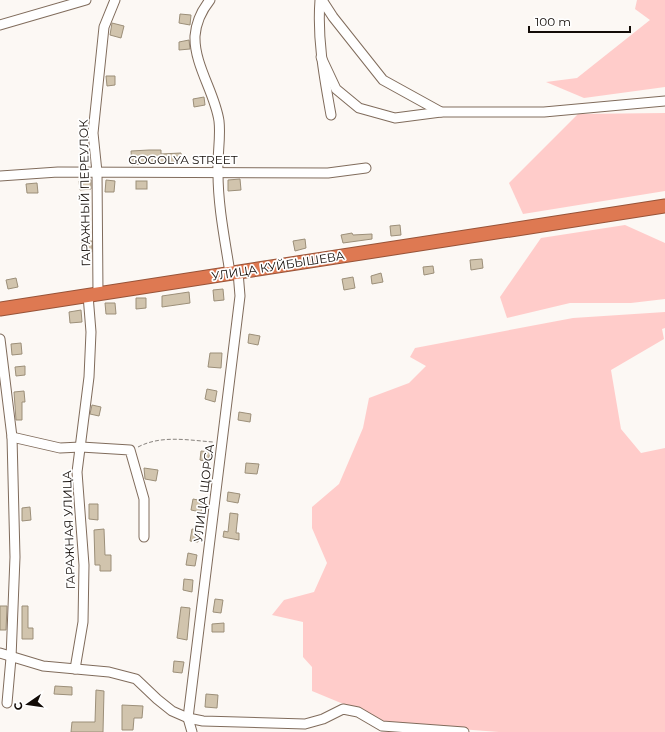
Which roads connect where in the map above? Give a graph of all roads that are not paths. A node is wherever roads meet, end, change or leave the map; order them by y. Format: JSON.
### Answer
{"nodes":[{"id":1,"x":86,"y":0,"type":"edge"},
{"id":2,"x":115,"y":0,"type":"edge"},
{"id":3,"x":210,"y":0,"type":"edge"},
{"id":4,"x":321,"y":0,"type":"edge"},
{"id":5,"x":0,"y":25,"type":"edge"},
{"id":6,"x":321,"y":57,"type":"junction"},
{"id":7,"x":665,"y":101,"type":"edge"},
{"id":8,"x":441,"y":112,"type":"junction"},
{"id":9,"x":331,"y":115,"type":"dead end"},
{"id":10,"x":366,"y":168,"type":"dead end"},
{"id":11,"x":97,"y":172,"type":"junction"},
{"id":12,"x":218,"y":172,"type":"junction"},
{"id":13,"x":0,"y":176,"type":"edge"},
{"id":14,"x":665,"y":206,"type":"edge"},
{"id":15,"x":234,"y":272,"type":"junction"},
{"id":16,"x":93,"y":294,"type":"junction"},
{"id":17,"x":0,"y":309,"type":"edge"},
{"id":18,"x":0,"y":339,"type":"edge"},
{"id":19,"x":3,"y":397,"type":"edge"},
{"id":20,"x":12,"y":437,"type":"junction"},
{"id":21,"x":81,"y":447,"type":"junction"},
{"id":22,"x":144,"y":538,"type":"dead end"},
{"id":23,"x":0,"y":653,"type":"edge"},
{"id":24,"x":11,"y":658,"type":"junction"},
{"id":25,"x":75,"y":669,"type":"junction"},
{"id":26,"x":7,"y":703,"type":"dead end"},
{"id":27,"x":188,"y":718,"type":"junction"},
{"id":28,"x":265,"y":728,"type":"edge"},
{"id":29,"x":192,"y":732,"type":"edge"},
{"id":30,"x":464,"y":732,"type":"edge"}],
"edges":[{"from":1,"to":5,"type":"street"},
{"from":2,"to":11,"type":"street","name":"ГАРАЖНЫЙ ПЕРЕУЛОК"},
{"from":3,"to":12,"type":"street","name":"УЛИЦА ЩОРСА"},
{"from":4,"to":6,"type":"street"},
{"from":4,"to":8,"type":"street"},
{"from":6,"to":8,"type":"street"},
{"from":6,"to":9,"type":"street"},
{"from":7,"to":8,"type":"street"},
{"from":10,"to":12,"type":"street","name":"GOGOLYA STREET"},
{"from":11,"to":12,"type":"street","name":"GOGOLYA STREET"},
{"from":11,"to":13,"type":"street","name":"GOGOLYA STREET"},
{"from":11,"to":16,"type":"street","name":"ГАРАЖНЫЙ ПЕРЕУЛОК"},
{"from":12,"to":15,"type":"street","name":"УЛИЦА ЩОРСА"},
{"from":14,"to":15,"type":"highway","name":"УЛИЦА КУЙБЫШЕВА"},
{"from":15,"to":16,"type":"highway","name":"УЛИЦА КУЙБЫШЕВА"},
{"from":15,"to":27,"type":"street","name":"УЛИЦА ЩОРСА"},
{"from":16,"to":17,"type":"highway","name":"УЛИЦА КУЙБЫШЕВА"},
{"from":16,"to":21,"type":"street","name":"ГАРАЖНАЯ УЛИЦА"},
{"from":18,"to":19,"type":"street"},
{"from":19,"to":20,"type":"street"},
{"from":20,"to":21,"type":"street"},
{"from":20,"to":24,"type":"street"},
{"from":21,"to":22,"type":"street"},
{"from":21,"to":25,"type":"street","name":"ГАРАЖНАЯ УЛИЦА"},
{"from":23,"to":24,"type":"street"},
{"from":24,"to":25,"type":"street"},
{"from":24,"to":26,"type":"street"},
{"from":25,"to":27,"type":"street"},
{"from":27,"to":28,"type":"street"},
{"from":27,"to":29,"type":"street"},
{"from":28,"to":30,"type":"street"}]}
